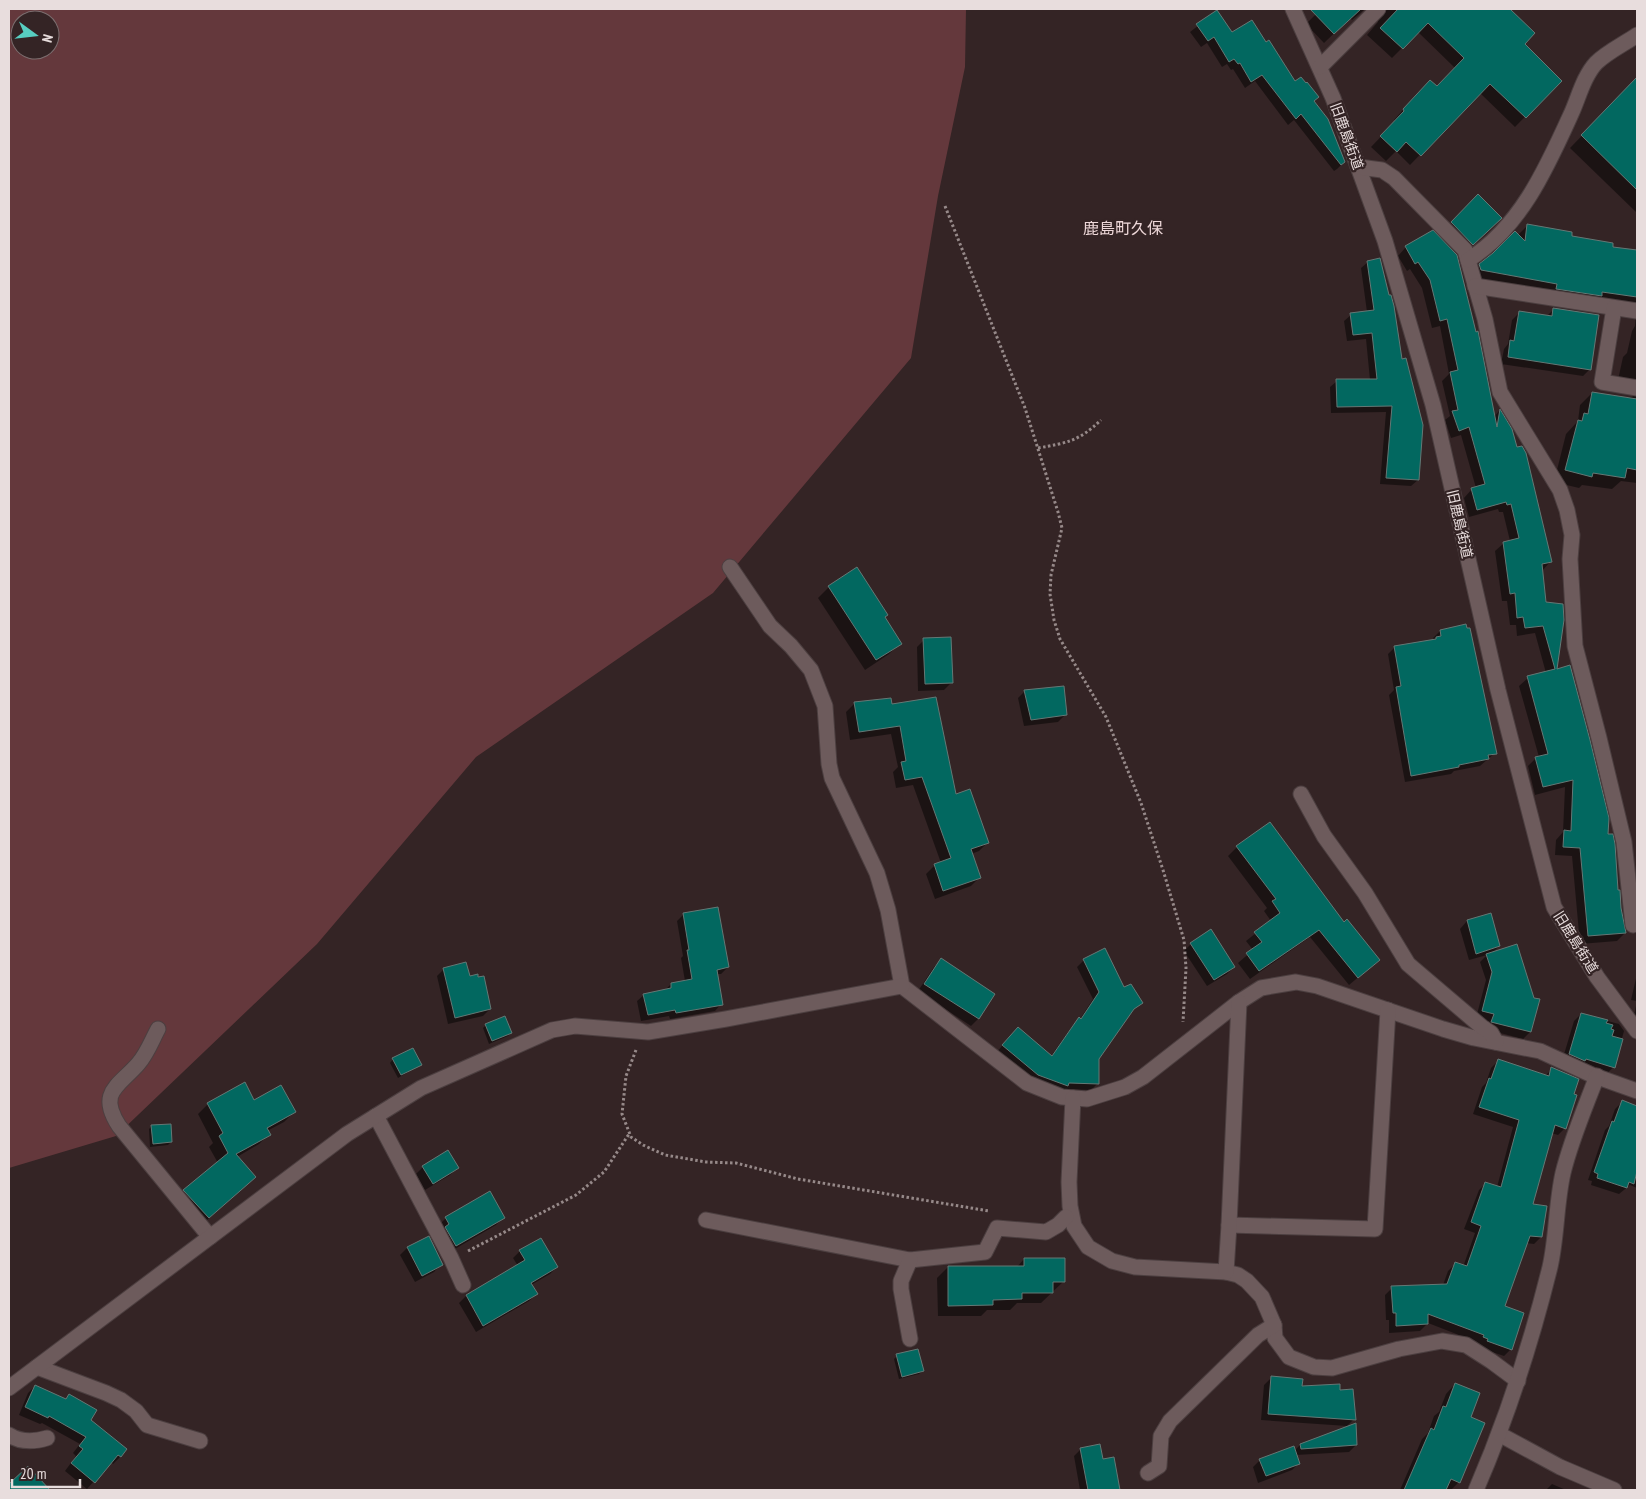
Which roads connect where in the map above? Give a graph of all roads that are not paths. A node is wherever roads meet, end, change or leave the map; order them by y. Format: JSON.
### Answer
{"nodes":[{"id":1,"x":1293,"y":9,"type":"edge"},
{"id":2,"x":1378,"y":9,"type":"edge"},
{"id":3,"x":1637,"y":35,"type":"edge"},
{"id":4,"x":1320,"y":67,"type":"junction"},
{"id":5,"x":1359,"y":167,"type":"junction"},
{"id":6,"x":1468,"y":260,"type":"junction"},
{"id":7,"x":1476,"y":286,"type":"junction"},
{"id":8,"x":1614,"y":308,"type":"junction"},
{"id":9,"x":1637,"y":312,"type":"edge"},
{"id":10,"x":1637,"y":388,"type":"edge"},
{"id":11,"x":730,"y":567,"type":"dead end"},
{"id":12,"x":1301,"y":794,"type":"dead end"},
{"id":13,"x":1633,"y":925,"type":"dead end"},
{"id":14,"x":902,"y":986,"type":"junction"},
{"id":15,"x":1239,"y":1002,"type":"junction"},
{"id":16,"x":1388,"y":1010,"type":"junction"},
{"id":17,"x":158,"y":1029,"type":"dead end"},
{"id":18,"x":1637,"y":1031,"type":"edge"},
{"id":19,"x":1496,"y":1042,"type":"junction"},
{"id":20,"x":1597,"y":1076,"type":"junction"},
{"id":21,"x":1637,"y":1091,"type":"edge"},
{"id":22,"x":1074,"y":1098,"type":"junction"},
{"id":23,"x":376,"y":1116,"type":"junction"},
{"id":24,"x":1066,"y":1217,"type":"dead end"},
{"id":25,"x":706,"y":1220,"type":"dead end"},
{"id":26,"x":1229,"y":1225,"type":"junction"},
{"id":27,"x":210,"y":1237,"type":"junction"},
{"id":28,"x":910,"y":1260,"type":"junction"},
{"id":29,"x":1226,"y":1272,"type":"junction"},
{"id":30,"x":463,"y":1285,"type":"dead end"},
{"id":31,"x":1274,"y":1325,"type":"junction"},
{"id":32,"x":910,"y":1339,"type":"dead end"},
{"id":33,"x":37,"y":1367,"type":"junction"},
{"id":34,"x":1518,"y":1382,"type":"junction"},
{"id":35,"x":9,"y":1388,"type":"edge"},
{"id":36,"x":1499,"y":1434,"type":"junction"},
{"id":37,"x":9,"y":1436,"type":"edge"},
{"id":38,"x":47,"y":1438,"type":"dead end"},
{"id":39,"x":200,"y":1441,"type":"dead end"},
{"id":40,"x":1148,"y":1473,"type":"dead end"},
{"id":41,"x":1476,"y":1490,"type":"edge"},
{"id":42,"x":1614,"y":1490,"type":"edge"}],
"edges":[{"from":1,"to":4,"type":"street","name":"旧鹿島街道"},
{"from":2,"to":4,"type":"street"},
{"from":3,"to":6,"type":"street"},
{"from":4,"to":5,"type":"street","name":"旧鹿島街道"},
{"from":5,"to":6,"type":"street"},
{"from":5,"to":18,"type":"street","name":"旧鹿島街道"},
{"from":6,"to":7,"type":"street"},
{"from":7,"to":8,"type":"street"},
{"from":7,"to":13,"type":"street"},
{"from":8,"to":9,"type":"street"},
{"from":8,"to":10,"type":"street"},
{"from":11,"to":14,"type":"street"},
{"from":12,"to":19,"type":"street"},
{"from":14,"to":22,"type":"street"},
{"from":14,"to":23,"type":"street"},
{"from":15,"to":16,"type":"street"},
{"from":15,"to":22,"type":"street"},
{"from":15,"to":26,"type":"street"},
{"from":16,"to":19,"type":"street"},
{"from":16,"to":26,"type":"street"},
{"from":17,"to":27,"type":"street"},
{"from":19,"to":20,"type":"street"},
{"from":20,"to":21,"type":"street"},
{"from":20,"to":34,"type":"street"},
{"from":22,"to":29,"type":"street"},
{"from":23,"to":27,"type":"street"},
{"from":23,"to":30,"type":"street"},
{"from":24,"to":28,"type":"street"},
{"from":25,"to":28,"type":"street"},
{"from":26,"to":29,"type":"street"},
{"from":27,"to":33,"type":"street"},
{"from":28,"to":32,"type":"street"},
{"from":29,"to":31,"type":"street"},
{"from":31,"to":34,"type":"street"},
{"from":31,"to":40,"type":"street"},
{"from":33,"to":35,"type":"street"},
{"from":33,"to":39,"type":"street"},
{"from":34,"to":36,"type":"street"},
{"from":36,"to":41,"type":"street"},
{"from":36,"to":42,"type":"street"},
{"from":37,"to":38,"type":"street"}]}
